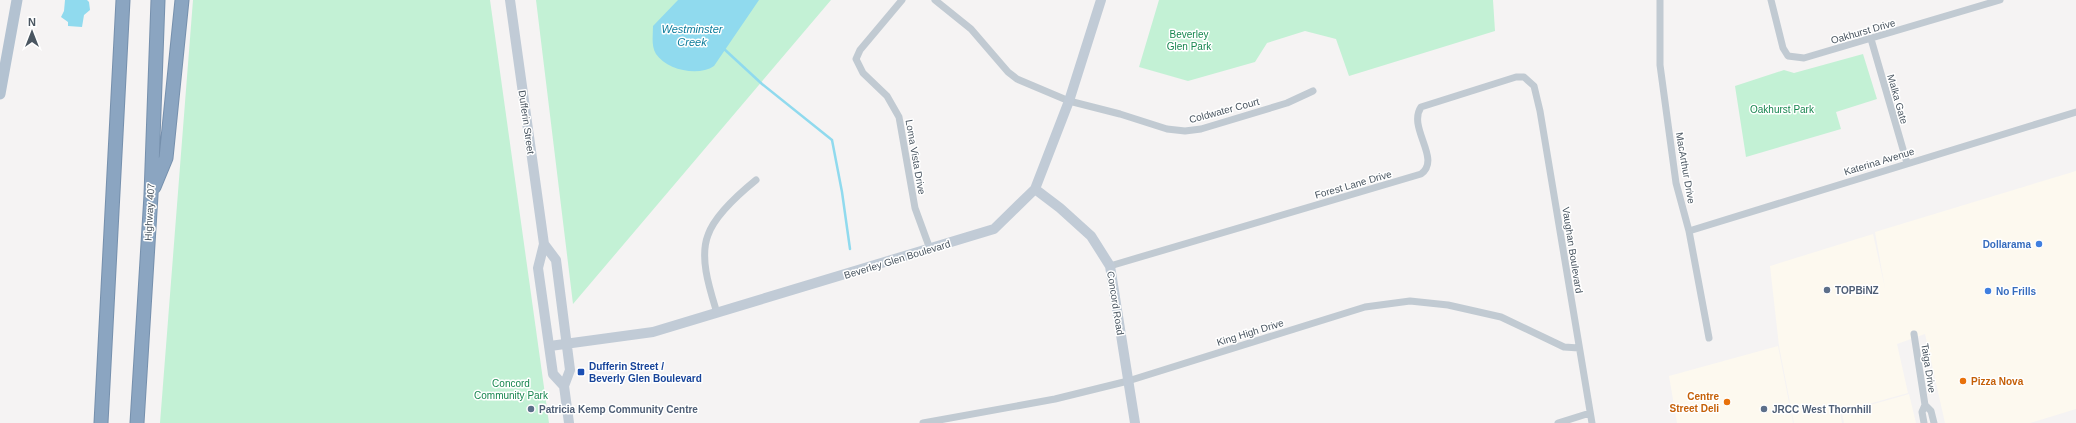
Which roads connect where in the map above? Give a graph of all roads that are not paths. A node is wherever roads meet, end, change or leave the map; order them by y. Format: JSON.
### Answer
{"nodes":[{"id":1,"x":17,"y":0,"type":"edge"},
{"id":2,"x":123,"y":0,"type":"edge"},
{"id":3,"x":158,"y":0,"type":"edge"},
{"id":4,"x":182,"y":0,"type":"edge"},
{"id":5,"x":510,"y":0,"type":"edge"},
{"id":6,"x":902,"y":0,"type":"edge"},
{"id":7,"x":935,"y":0,"type":"edge"},
{"id":8,"x":1101,"y":0,"type":"edge"},
{"id":9,"x":1660,"y":0,"type":"edge"},
{"id":10,"x":1771,"y":0,"type":"edge"},
{"id":11,"x":2000,"y":0,"type":"edge"},
{"id":12,"x":1871,"y":40,"type":"junction"},
{"id":13,"x":1530,"y":82,"type":"joint"},
{"id":14,"x":1313,"y":91,"type":"dead end"},
{"id":15,"x":0,"y":94,"type":"edge"},
{"id":16,"x":1069,"y":101,"type":"junction"},
{"id":17,"x":2076,"y":112,"type":"edge"},
{"id":18,"x":1907,"y":163,"type":"junction"},
{"id":19,"x":756,"y":180,"type":"dead end"},
{"id":20,"x":1035,"y":189,"type":"junction"},
{"id":21,"x":151,"y":195,"type":"junction"},
{"id":22,"x":1689,"y":231,"type":"junction"},
{"id":23,"x":544,"y":244,"type":"junction"},
{"id":24,"x":930,"y":250,"type":"junction"},
{"id":25,"x":1110,"y":266,"type":"junction"},
{"id":26,"x":717,"y":312,"type":"junction"},
{"id":27,"x":1914,"y":334,"type":"dead end"},
{"id":28,"x":1709,"y":338,"type":"dead end"},
{"id":29,"x":567,"y":343,"type":"junction"},
{"id":30,"x":550,"y":346,"type":"junction"},
{"id":31,"x":1579,"y":348,"type":"junction"},
{"id":32,"x":1128,"y":380,"type":"junction"},
{"id":33,"x":564,"y":386,"type":"junction"},
{"id":34,"x":1925,"y":405,"type":"junction"},
{"id":35,"x":1590,"y":413,"type":"junction"},
{"id":36,"x":101,"y":423,"type":"edge"},
{"id":37,"x":137,"y":423,"type":"edge"},
{"id":38,"x":569,"y":423,"type":"edge"},
{"id":39,"x":923,"y":423,"type":"edge"},
{"id":40,"x":1135,"y":423,"type":"edge"},
{"id":41,"x":1558,"y":423,"type":"edge"},
{"id":42,"x":1592,"y":423,"type":"edge"},
{"id":43,"x":1924,"y":423,"type":"edge"},
{"id":44,"x":1934,"y":423,"type":"edge"}],
"edges":[{"from":1,"to":15,"type":"main road"},
{"from":2,"to":36,"type":"highway"},
{"from":3,"to":21,"type":"highway","name":"Highway 407"},
{"from":4,"to":21,"type":"highway"},
{"from":5,"to":23,"type":"street","name":"Dufferin Street"},
{"from":6,"to":24,"type":"street","name":"Loma Vista Drive"},
{"from":7,"to":16,"type":"street"},
{"from":8,"to":16,"type":"street","name":"Beverley Glen Boulevard"},
{"from":9,"to":22,"type":"street","name":"MacArthur Drive"},
{"from":10,"to":12,"type":"street","name":"Oakhurst Drive"},
{"from":11,"to":12,"type":"street","name":"Oakhurst Drive"},
{"from":12,"to":18,"type":"street","name":"Malka Gate"},
{"from":13,"to":25,"type":"street","name":"Forest Lane Drive"},
{"from":13,"to":31,"type":"street","name":"Vaughan Boulevard"},
{"from":14,"to":16,"type":"street","name":"Coldwater Court"},
{"from":16,"to":20,"type":"street","name":"Beverley Glen Boulevard"},
{"from":17,"to":18,"type":"street","name":"Katerina Avenue"},
{"from":18,"to":22,"type":"street","name":"Katerina Avenue"},
{"from":19,"to":26,"type":"street"},
{"from":20,"to":24,"type":"street","name":"Beverley Glen Boulevard"},
{"from":20,"to":25,"type":"street","name":"Concord Road"},
{"from":21,"to":37,"type":"highway","name":"Highway 407"},
{"from":22,"to":28,"type":"street","name":"MacArthur Drive"},
{"from":23,"to":29,"type":"street","name":"Dufferin Street"},
{"from":23,"to":30,"type":"street","name":"Dufferin Street"},
{"from":24,"to":26,"type":"street","name":"Beverley Glen Boulevard"},
{"from":25,"to":32,"type":"street","name":"Concord Road"},
{"from":26,"to":29,"type":"street","name":"Beverley Glen Boulevard"},
{"from":27,"to":34,"type":"street","name":"Taiga Drive"},
{"from":29,"to":30,"type":"street","name":"Beverley Glen Boulevard"},
{"from":29,"to":33,"type":"street","name":"Dufferin Street"},
{"from":30,"to":33,"type":"street","name":"Dufferin Street"},
{"from":31,"to":32,"type":"street","name":"King High Drive"},
{"from":31,"to":35,"type":"street","name":"Vaughan Boulevard"},
{"from":32,"to":39,"type":"street","name":"King High Drive"},
{"from":32,"to":40,"type":"street","name":"Concord Road"},
{"from":33,"to":38,"type":"street","name":"Dufferin Street"},
{"from":34,"to":43,"type":"street","name":"Taiga Drive"},
{"from":34,"to":44,"type":"street","name":"Taiga Drive"},
{"from":35,"to":41,"type":"street"},
{"from":35,"to":42,"type":"street","name":"Vaughan Boulevard"}]}
